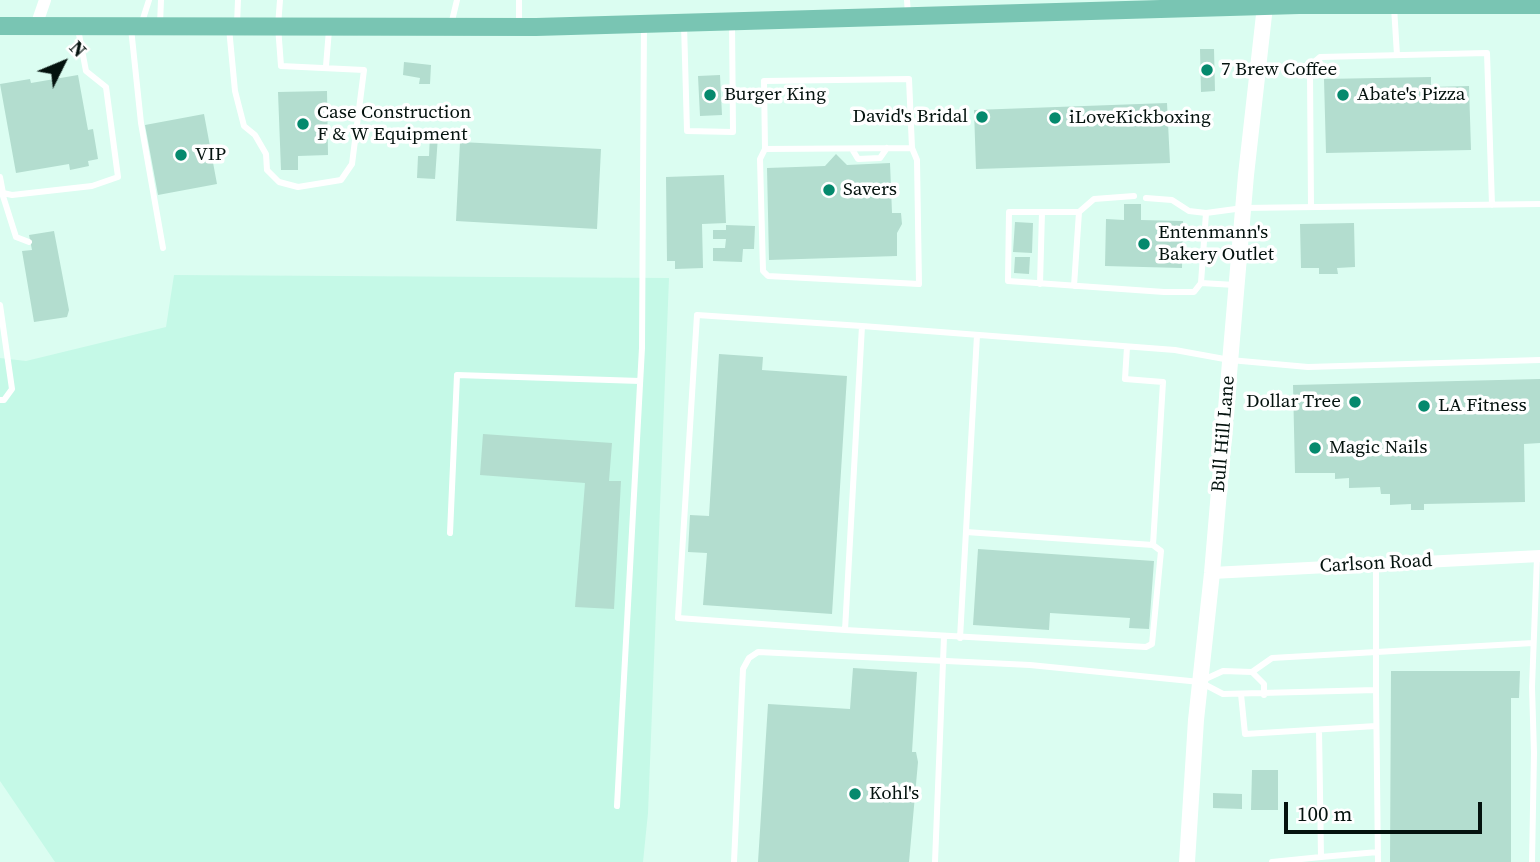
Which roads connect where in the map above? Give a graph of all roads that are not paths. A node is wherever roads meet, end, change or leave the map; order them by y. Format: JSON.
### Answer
{"nodes":[{"id":1,"x":46,"y":0,"type":"edge"},
{"id":2,"x":149,"y":0,"type":"edge"},
{"id":3,"x":161,"y":0,"type":"edge"},
{"id":4,"x":238,"y":0,"type":"edge"},
{"id":5,"x":280,"y":0,"type":"edge"},
{"id":6,"x":457,"y":0,"type":"edge"},
{"id":7,"x":519,"y":0,"type":"edge"},
{"id":8,"x":1427,"y":2,"type":"edge"},
{"id":9,"x":1265,"y":3,"type":"edge"},
{"id":10,"x":1101,"y":5,"type":"edge"},
{"id":11,"x":1394,"y":5,"type":"junction"},
{"id":12,"x":1540,"y":5,"type":"edge"},
{"id":13,"x":1002,"y":6,"type":"edge"},
{"id":14,"x":1039,"y":6,"type":"edge"},
{"id":15,"x":907,"y":7,"type":"edge"},
{"id":16,"x":958,"y":7,"type":"edge"},
{"id":17,"x":732,"y":21,"type":"junction"},
{"id":18,"x":684,"y":22,"type":"junction"},
{"id":19,"x":644,"y":23,"type":"junction"},
{"id":20,"x":0,"y":26,"type":"edge"},
{"id":21,"x":36,"y":26,"type":"junction"},
{"id":22,"x":78,"y":26,"type":"junction"},
{"id":23,"x":136,"y":26,"type":"junction"},
{"id":24,"x":160,"y":26,"type":"junction"},
{"id":25,"x":233,"y":26,"type":"junction"},
{"id":26,"x":278,"y":26,"type":"junction"},
{"id":27,"x":330,"y":26,"type":"junction"},
{"id":28,"x":450,"y":26,"type":"junction"},
{"id":29,"x":519,"y":26,"type":"junction"},
{"id":30,"x":1397,"y":55,"type":"junction"},
{"id":31,"x":326,"y":66,"type":"junction"},
{"id":32,"x":912,"y":148,"type":"junction"},
{"id":33,"x":765,"y":149,"type":"junction"},
{"id":34,"x":0,"y":177,"type":"edge"},
{"id":35,"x":1,"y":193,"type":"edge"},
{"id":36,"x":1134,"y":196,"type":"dead end"},
{"id":37,"x":1146,"y":198,"type":"dead end"},
{"id":38,"x":1540,"y":204,"type":"edge"},
{"id":39,"x":1492,"y":205,"type":"junction"},
{"id":40,"x":1311,"y":207,"type":"junction"},
{"id":41,"x":1243,"y":208,"type":"junction"},
{"id":42,"x":1042,"y":212,"type":"junction"},
{"id":43,"x":1079,"y":212,"type":"junction"},
{"id":44,"x":1206,"y":213,"type":"junction"},
{"id":45,"x":29,"y":242,"type":"dead end"},
{"id":46,"x":163,"y":248,"type":"dead end"},
{"id":47,"x":1201,"y":283,"type":"junction"},
{"id":48,"x":1040,"y":284,"type":"junction"},
{"id":49,"x":1237,"y":285,"type":"junction"},
{"id":50,"x":1074,"y":286,"type":"junction"},
{"id":51,"x":0,"y":305,"type":"edge"},
{"id":52,"x":862,"y":326,"type":"junction"},
{"id":53,"x":977,"y":335,"type":"junction"},
{"id":54,"x":1128,"y":347,"type":"junction"},
{"id":55,"x":1230,"y":360,"type":"junction"},
{"id":56,"x":1540,"y":360,"type":"edge"},
{"id":57,"x":640,"y":381,"type":"junction"},
{"id":58,"x":0,"y":400,"type":"edge"},
{"id":59,"x":966,"y":532,"type":"junction"},
{"id":60,"x":450,"y":533,"type":"dead end"},
{"id":61,"x":1153,"y":545,"type":"junction"},
{"id":62,"x":1539,"y":556,"type":"edge"},
{"id":63,"x":1376,"y":564,"type":"junction"},
{"id":64,"x":1212,"y":573,"type":"junction"},
{"id":65,"x":845,"y":630,"type":"junction"},
{"id":66,"x":943,"y":637,"type":"junction"},
{"id":67,"x":960,"y":638,"type":"junction"},
{"id":68,"x":1533,"y":643,"type":"junction"},
{"id":69,"x":1378,"y":651,"type":"junction"},
{"id":70,"x":943,"y":662,"type":"junction"},
{"id":71,"x":1252,"y":672,"type":"junction"},
{"id":72,"x":1200,"y":682,"type":"junction"},
{"id":73,"x":1376,"y":690,"type":"junction"},
{"id":74,"x":1241,"y":694,"type":"junction"},
{"id":75,"x":1264,"y":695,"type":"junction"},
{"id":76,"x":1376,"y":726,"type":"junction"},
{"id":77,"x":1319,"y":730,"type":"junction"},
{"id":78,"x":617,"y":806,"type":"dead end"},
{"id":79,"x":1378,"y":852,"type":"junction"},
{"id":80,"x":1321,"y":857,"type":"junction"},
{"id":81,"x":734,"y":862,"type":"edge"},
{"id":82,"x":935,"y":862,"type":"edge"},
{"id":83,"x":1187,"y":862,"type":"edge"},
{"id":84,"x":1272,"y":862,"type":"edge"},
{"id":85,"x":1378,"y":862,"type":"edge"},
{"id":86,"x":1532,"y":862,"type":"edge"}],
"edges":[{"from":1,"to":21,"type":"street"},
{"from":2,"to":23,"type":"lane"},
{"from":3,"to":24,"type":"lane"},
{"from":4,"to":25,"type":"lane"},
{"from":5,"to":26,"type":"lane"},
{"from":6,"to":28,"type":"lane"},
{"from":7,"to":29,"type":"lane"},
{"from":8,"to":11,"type":"main road"},
{"from":8,"to":12,"type":"main road"},
{"from":9,"to":10,"type":"main road"},
{"from":9,"to":11,"type":"main road"},
{"from":9,"to":41,"type":"main road","name":"Bull Hill Lane"},
{"from":10,"to":14,"type":"main road"},
{"from":11,"to":30,"type":"lane"},
{"from":13,"to":14,"type":"main road"},
{"from":13,"to":16,"type":"main road"},
{"from":15,"to":16,"type":"main road"},
{"from":15,"to":17,"type":"main road"},
{"from":17,"to":18,"type":"main road"},
{"from":17,"to":18,"type":"lane"},
{"from":18,"to":19,"type":"main road"},
{"from":19,"to":29,"type":"main road"},
{"from":19,"to":57,"type":"lane"},
{"from":20,"to":21,"type":"main road"},
{"from":21,"to":22,"type":"main road"},
{"from":22,"to":23,"type":"main road"},
{"from":22,"to":35,"type":"lane"},
{"from":23,"to":24,"type":"main road"},
{"from":23,"to":46,"type":"lane"},
{"from":24,"to":25,"type":"main road"},
{"from":25,"to":26,"type":"main road"},
{"from":25,"to":31,"type":"lane"},
{"from":26,"to":27,"type":"main road"},
{"from":26,"to":31,"type":"lane"},
{"from":27,"to":28,"type":"main road"},
{"from":27,"to":31,"type":"lane"},
{"from":28,"to":29,"type":"main road"},
{"from":30,"to":39,"type":"lane"},
{"from":30,"to":40,"type":"lane"},
{"from":32,"to":33,"type":"lane"},
{"from":32,"to":33,"type":"lane"},
{"from":32,"to":33,"type":"lane"},
{"from":34,"to":35,"type":"lane"},
{"from":35,"to":45,"type":"lane"},
{"from":36,"to":43,"type":"lane"},
{"from":37,"to":44,"type":"lane"},
{"from":38,"to":39,"type":"lane"},
{"from":39,"to":40,"type":"lane"},
{"from":40,"to":41,"type":"lane"},
{"from":41,"to":44,"type":"lane"},
{"from":41,"to":49,"type":"main road","name":"Bull Hill Lane"},
{"from":42,"to":43,"type":"lane"},
{"from":42,"to":48,"type":"lane"},
{"from":42,"to":48,"type":"lane"},
{"from":43,"to":50,"type":"lane"},
{"from":44,"to":47,"type":"lane"},
{"from":47,"to":49,"type":"lane"},
{"from":47,"to":50,"type":"lane"},
{"from":48,"to":50,"type":"lane"},
{"from":49,"to":55,"type":"main road","name":"Bull Hill Lane"},
{"from":51,"to":58,"type":"lane"},
{"from":52,"to":53,"type":"lane"},
{"from":52,"to":65,"type":"lane"},
{"from":52,"to":65,"type":"lane"},
{"from":53,"to":54,"type":"lane"},
{"from":53,"to":59,"type":"lane"},
{"from":54,"to":55,"type":"lane"},
{"from":54,"to":61,"type":"lane"},
{"from":55,"to":56,"type":"lane"},
{"from":55,"to":64,"type":"main road","name":"Bull Hill Lane"},
{"from":57,"to":60,"type":"lane"},
{"from":57,"to":78,"type":"lane"},
{"from":59,"to":61,"type":"lane"},
{"from":59,"to":67,"type":"lane"},
{"from":61,"to":67,"type":"lane"},
{"from":62,"to":63,"type":"street","name":"Carlson Road"},
{"from":62,"to":68,"type":"lane"},
{"from":63,"to":64,"type":"street","name":"Carlson Road"},
{"from":63,"to":69,"type":"lane"},
{"from":64,"to":72,"type":"main road","name":"Bull Hill Lane"},
{"from":65,"to":66,"type":"lane"},
{"from":66,"to":67,"type":"lane"},
{"from":66,"to":70,"type":"lane"},
{"from":68,"to":69,"type":"lane"},
{"from":68,"to":86,"type":"lane"},
{"from":69,"to":71,"type":"lane"},
{"from":69,"to":73,"type":"lane"},
{"from":70,"to":72,"type":"lane"},
{"from":70,"to":81,"type":"lane"},
{"from":70,"to":82,"type":"lane"},
{"from":71,"to":72,"type":"lane"},
{"from":71,"to":75,"type":"lane"},
{"from":72,"to":74,"type":"lane"},
{"from":72,"to":83,"type":"main road","name":"Bull Hill Lane"},
{"from":73,"to":75,"type":"lane"},
{"from":73,"to":76,"type":"lane"},
{"from":74,"to":75,"type":"lane"},
{"from":74,"to":77,"type":"lane"},
{"from":76,"to":77,"type":"lane"},
{"from":76,"to":79,"type":"lane"},
{"from":77,"to":80,"type":"lane"},
{"from":79,"to":80,"type":"lane"},
{"from":79,"to":85,"type":"lane"},
{"from":80,"to":84,"type":"lane"}]}
